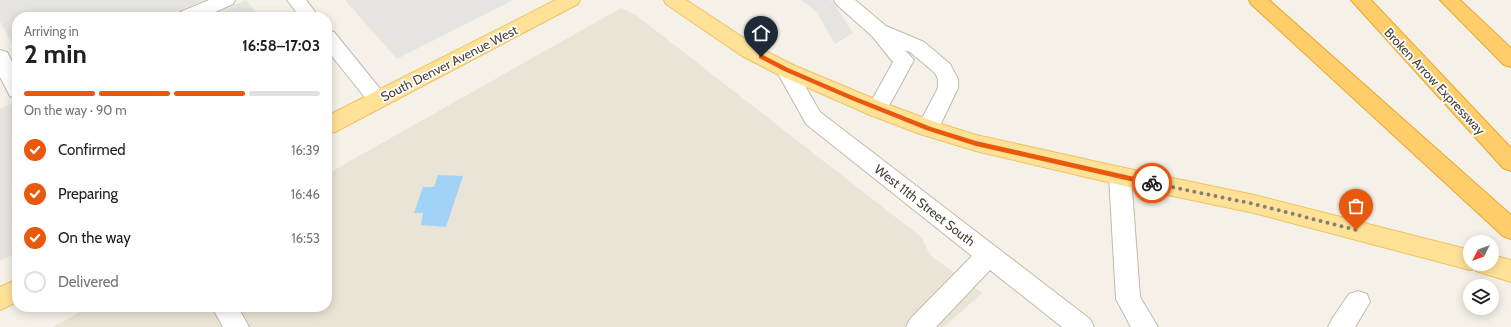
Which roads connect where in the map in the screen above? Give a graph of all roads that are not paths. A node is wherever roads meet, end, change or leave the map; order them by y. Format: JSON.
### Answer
{"nodes":[{"id":1,"x":226,"y":0,"type":"edge"},
{"id":2,"x":296,"y":0,"type":"edge"},
{"id":3,"x":571,"y":0,"type":"edge"},
{"id":4,"x":673,"y":0,"type":"edge"},
{"id":5,"x":843,"y":0,"type":"edge"},
{"id":6,"x":1258,"y":0,"type":"edge"},
{"id":7,"x":1360,"y":0,"type":"edge"},
{"id":8,"x":1449,"y":0,"type":"edge"},
{"id":9,"x":198,"y":12,"type":"edge"},
{"id":10,"x":306,"y":12,"type":"edge"},
{"id":11,"x":879,"y":31,"type":"junction"},
{"id":12,"x":332,"y":44,"type":"edge"},
{"id":13,"x":0,"y":57,"type":"edge"},
{"id":14,"x":1511,"y":60,"type":"edge"},
{"id":15,"x":786,"y":70,"type":"junction"},
{"id":16,"x":12,"y":81,"type":"edge"},
{"id":17,"x":12,"y":93,"type":"edge"},
{"id":18,"x":0,"y":99,"type":"edge"},
{"id":19,"x":378,"y":100,"type":"junction"},
{"id":20,"x":877,"y":108,"type":"junction"},
{"id":21,"x":332,"y":123,"type":"edge"},
{"id":22,"x":928,"y":128,"type":"junction"},
{"id":23,"x":1511,"y":162,"type":"edge"},
{"id":24,"x":1120,"y":176,"type":"junction"},
{"id":25,"x":1511,"y":229,"type":"edge"},
{"id":26,"x":989,"y":254,"type":"junction"},
{"id":27,"x":1463,"y":258,"type":"edge"},
{"id":28,"x":1499,"y":268,"type":"edge"},
{"id":29,"x":1511,"y":271,"type":"edge"},
{"id":30,"x":12,"y":293,"type":"edge"},
{"id":31,"x":0,"y":300,"type":"edge"},
{"id":32,"x":1358,"y":302,"type":"dead end"},
{"id":33,"x":228,"y":312,"type":"edge"},
{"id":34,"x":1078,"y":326,"type":"edge"},
{"id":35,"x":236,"y":327,"type":"edge"},
{"id":36,"x":919,"y":327,"type":"edge"},
{"id":37,"x":1145,"y":327,"type":"edge"},
{"id":38,"x":1341,"y":327,"type":"edge"}],
"edges":[{"from":1,"to":9,"type":"street"},
{"from":2,"to":10,"type":"street"},
{"from":3,"to":19,"type":"main road","name":"South Denver Avenue West"},
{"from":4,"to":15,"type":"main road"},
{"from":5,"to":11,"type":"street"},
{"from":6,"to":25,"type":"highway"},
{"from":7,"to":23,"type":"highway","name":"Broken Arrow Expressway"},
{"from":8,"to":14,"type":"highway"},
{"from":11,"to":20,"type":"street"},
{"from":11,"to":22,"type":"street"},
{"from":12,"to":19,"type":"street"},
{"from":13,"to":16,"type":"street"},
{"from":15,"to":20,"type":"main road"},
{"from":15,"to":26,"type":"street","name":"West 11th Street South"},
{"from":17,"to":18,"type":"street"},
{"from":19,"to":21,"type":"main road","name":"South Denver Avenue West"},
{"from":20,"to":22,"type":"main road"},
{"from":22,"to":24,"type":"main road"},
{"from":24,"to":27,"type":"main road"},
{"from":24,"to":37,"type":"street"},
{"from":26,"to":34,"type":"street","name":"West 11th Street South"},
{"from":26,"to":36,"type":"street"},
{"from":28,"to":29,"type":"main road"},
{"from":30,"to":31,"type":"main road"},
{"from":32,"to":38,"type":"street"},
{"from":33,"to":35,"type":"street"}]}
